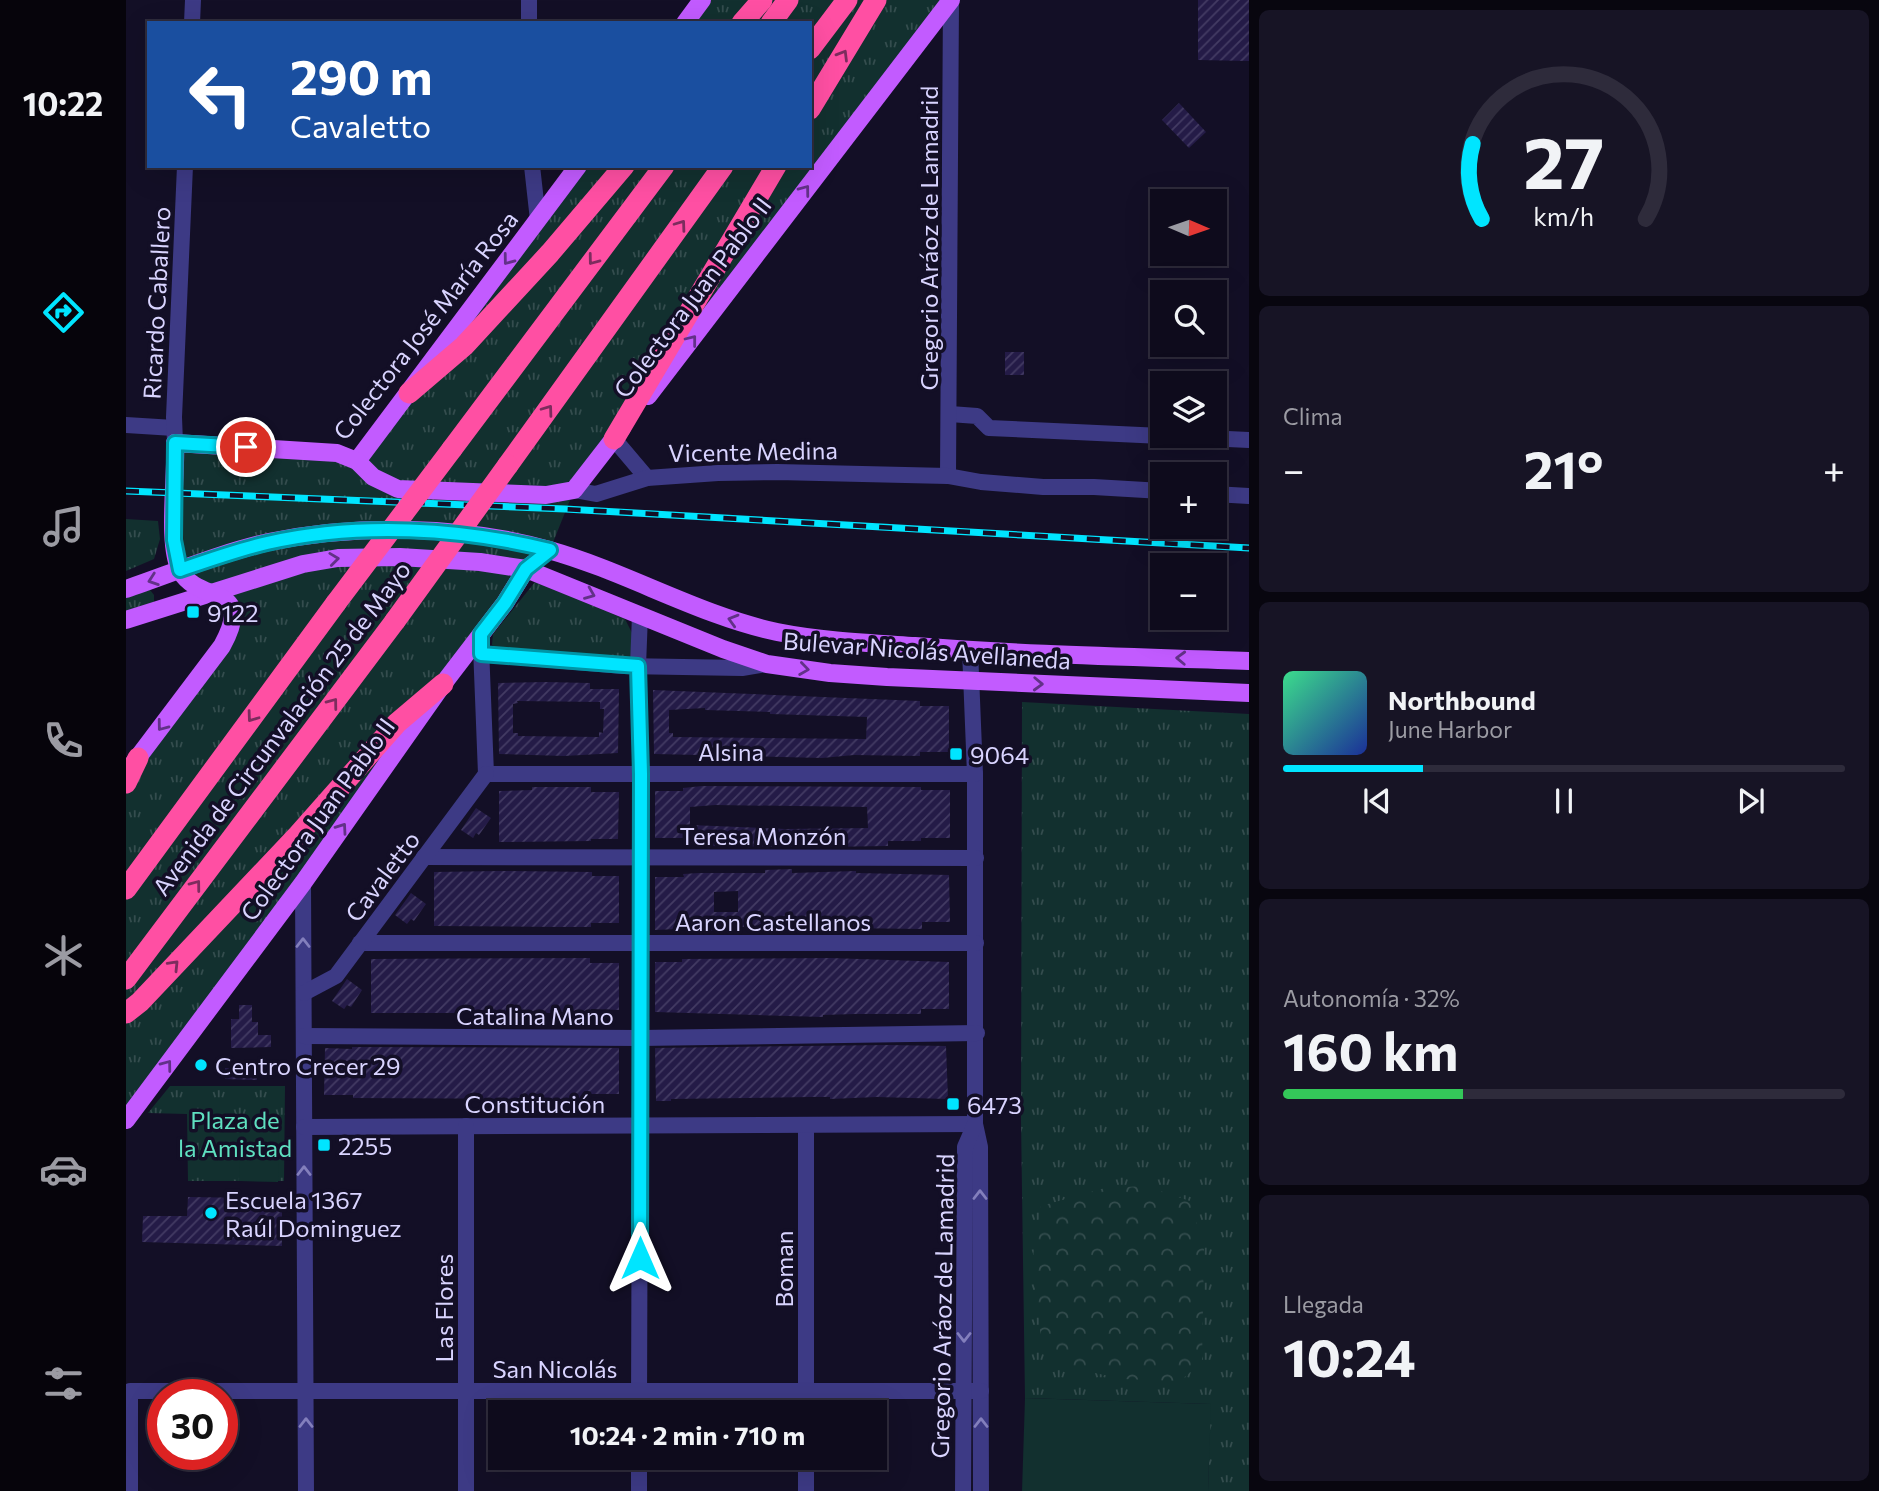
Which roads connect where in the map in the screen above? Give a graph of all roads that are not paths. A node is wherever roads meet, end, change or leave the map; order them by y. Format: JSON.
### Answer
{"nodes":[{"id":1,"x":193,"y":0,"type":"edge"},
{"id":2,"x":529,"y":0,"type":"edge"},
{"id":3,"x":702,"y":0,"type":"edge"},
{"id":4,"x":762,"y":0,"type":"edge"},
{"id":5,"x":788,"y":0,"type":"edge"},
{"id":6,"x":847,"y":0,"type":"edge"},
{"id":7,"x":876,"y":0,"type":"edge"},
{"id":8,"x":951,"y":0,"type":"edge"},
{"id":9,"x":192,"y":21,"type":"edge"},
{"id":10,"x":529,"y":21,"type":"edge"},
{"id":11,"x":686,"y":21,"type":"edge"},
{"id":12,"x":744,"y":21,"type":"edge"},
{"id":13,"x":772,"y":21,"type":"edge"},
{"id":14,"x":812,"y":45,"type":"edge"},
{"id":15,"x":812,"y":106,"type":"edge"},
{"id":16,"x":185,"y":168,"type":"edge"},
{"id":17,"x":532,"y":168,"type":"edge"},
{"id":18,"x":577,"y":168,"type":"edge"},
{"id":19,"x":622,"y":168,"type":"edge"},
{"id":20,"x":663,"y":168,"type":"edge"},
{"id":21,"x":722,"y":168,"type":"edge"},
{"id":22,"x":775,"y":168,"type":"edge"},
{"id":23,"x":538,"y":220,"type":"junction"},
{"id":24,"x":409,"y":393,"type":"junction"},
{"id":25,"x":950,"y":414,"type":"junction"},
{"id":26,"x":126,"y":425,"type":"edge"},
{"id":27,"x":175,"y":435,"type":"junction"},
{"id":28,"x":1150,"y":435,"type":"edge"},
{"id":29,"x":614,"y":439,"type":"junction"},
{"id":30,"x":1227,"y":439,"type":"edge"},
{"id":31,"x":1249,"y":440,"type":"edge"},
{"id":32,"x":356,"y":461,"type":"junction"},
{"id":33,"x":948,"y":476,"type":"junction"},
{"id":34,"x":647,"y":478,"type":"junction"},
{"id":35,"x":574,"y":490,"type":"junction"},
{"id":36,"x":1150,"y":490,"type":"edge"},
{"id":37,"x":1227,"y":495,"type":"edge"},
{"id":38,"x":1249,"y":496,"type":"edge"},
{"id":39,"x":550,"y":550,"type":"junction"},
{"id":40,"x":526,"y":569,"type":"junction"},
{"id":41,"x":180,"y":570,"type":"junction"},
{"id":42,"x":126,"y":589,"type":"edge"},
{"id":43,"x":211,"y":592,"type":"junction"},
{"id":44,"x":640,"y":615,"type":"junction"},
{"id":45,"x":126,"y":620,"type":"edge"},
{"id":46,"x":481,"y":634,"type":"junction"},
{"id":47,"x":970,"y":650,"type":"junction"},
{"id":48,"x":481,"y":654,"type":"junction"},
{"id":49,"x":1249,"y":661,"type":"edge"},
{"id":50,"x":767,"y":663,"type":"junction"},
{"id":51,"x":638,"y":666,"type":"junction"},
{"id":52,"x":970,"y":681,"type":"junction"},
{"id":53,"x":443,"y":684,"type":"junction"},
{"id":54,"x":1249,"y":692,"type":"edge"},
{"id":55,"x":132,"y":766,"type":"edge"},
{"id":56,"x":486,"y":774,"type":"junction"},
{"id":57,"x":641,"y":774,"type":"junction"},
{"id":58,"x":975,"y":774,"type":"junction"},
{"id":59,"x":126,"y":783,"type":"edge"},
{"id":60,"x":425,"y":857,"type":"junction"},
{"id":61,"x":641,"y":858,"type":"junction"},
{"id":62,"x":976,"y":858,"type":"junction"},
{"id":63,"x":303,"y":883,"type":"junction"},
{"id":64,"x":126,"y":889,"type":"edge"},
{"id":65,"x":360,"y":943,"type":"junction"},
{"id":66,"x":641,"y":943,"type":"junction"},
{"id":67,"x":976,"y":943,"type":"junction"},
{"id":68,"x":126,"y":979,"type":"edge"},
{"id":69,"x":304,"y":993,"type":"junction"},
{"id":70,"x":126,"y":1013,"type":"edge"},
{"id":71,"x":977,"y":1033,"type":"junction"},
{"id":72,"x":304,"y":1036,"type":"junction"},
{"id":73,"x":640,"y":1038,"type":"junction"},
{"id":74,"x":126,"y":1120,"type":"edge"},
{"id":75,"x":975,"y":1124,"type":"junction"},
{"id":76,"x":640,"y":1125,"type":"junction"},
{"id":77,"x":806,"y":1125,"type":"junction"},
{"id":78,"x":466,"y":1126,"type":"junction"},
{"id":79,"x":304,"y":1127,"type":"junction"},
{"id":80,"x":306,"y":1391,"type":"junction"},
{"id":81,"x":466,"y":1391,"type":"junction"},
{"id":82,"x":639,"y":1391,"type":"junction"},
{"id":83,"x":807,"y":1391,"type":"junction"},
{"id":84,"x":964,"y":1391,"type":"junction"},
{"id":85,"x":981,"y":1391,"type":"junction"},
{"id":86,"x":639,"y":1400,"type":"edge"},
{"id":87,"x":807,"y":1400,"type":"edge"},
{"id":88,"x":639,"y":1470,"type":"edge"},
{"id":89,"x":806,"y":1470,"type":"edge"},
{"id":90,"x":130,"y":1491,"type":"edge"},
{"id":91,"x":306,"y":1491,"type":"edge"},
{"id":92,"x":466,"y":1491,"type":"edge"},
{"id":93,"x":639,"y":1491,"type":"edge"},
{"id":94,"x":806,"y":1491,"type":"edge"},
{"id":95,"x":964,"y":1491,"type":"edge"},
{"id":96,"x":981,"y":1491,"type":"edge"}],
"edges":[{"from":1,"to":9,"type":"street"},
{"from":2,"to":10,"type":"street"},
{"from":3,"to":11,"type":"main road"},
{"from":4,"to":12,"type":"highway"},
{"from":5,"to":13,"type":"highway"},
{"from":6,"to":14,"type":"highway"},
{"from":15,"to":7,"type":"highway","one_way":true},
{"from":8,"to":25,"type":"street","name":"Gregorio Aráoz de Lamadrid"},
{"from":29,"to":8,"type":"main road","name":"Colectora Juan Pablo II","one_way":true},
{"from":16,"to":27,"type":"street","name":"Ricardo Caballero"},
{"from":17,"to":23,"type":"street"},
{"from":18,"to":23,"type":"main road","name":"Colectora José María Rosa"},
{"from":19,"to":24,"type":"highway"},
{"from":20,"to":64,"type":"highway","name":"Avenida de Circunvalación 25 de Mayo","one_way":true,"bridge":true},
{"from":68,"to":21,"type":"highway","name":"Avenida de Circunvalación 25 de Mayo","one_way":true,"bridge":true},
{"from":22,"to":29,"type":"highway"},
{"from":23,"to":24,"type":"main road","name":"Colectora José María Rosa","one_way":true},
{"from":24,"to":32,"type":"main road","name":"Colectora José María Rosa"},
{"from":25,"to":28,"type":"street"},
{"from":25,"to":33,"type":"street","name":"Gregorio Aráoz de Lamadrid"},
{"from":26,"to":27,"type":"street"},
{"from":27,"to":32,"type":"main road","name":"Colectora José María Rosa"},
{"from":27,"to":41,"type":"main road"},
{"from":29,"to":34,"type":"street"},
{"from":29,"to":35,"type":"main road","name":"Colectora Juan Pablo II"},
{"from":30,"to":31,"type":"street"},
{"from":32,"to":35,"type":"main road","name":"Vicente Medina"},
{"from":33,"to":34,"type":"street","name":"Vicente Medina"},
{"from":33,"to":36,"type":"street","name":"Vicente Medina"},
{"from":34,"to":35,"type":"street","name":"Vicente Medina"},
{"from":37,"to":38,"type":"street"},
{"from":39,"to":40,"type":"main road","name":"Colectora Juan Pablo II"},
{"from":39,"to":41,"type":"main road","name":"Bulevar Nicolás Avellaneda"},
{"from":47,"to":39,"type":"main road","name":"Bulevar Nicolás Avellaneda","one_way":true},
{"from":43,"to":40,"type":"main road","name":"Bulevar Nicolás Avellaneda","one_way":true},
{"from":40,"to":44,"type":"main road","name":"Bulevar Nicolás Avellaneda","one_way":true},
{"from":40,"to":46,"type":"main road","name":"Colectora Juan Pablo II"},
{"from":41,"to":42,"type":"main road","name":"Bulevar Nicolás Avellaneda","one_way":true},
{"from":41,"to":43,"type":"main road"},
{"from":43,"to":45,"type":"main road","name":"Bulevar Nicolás Avellaneda"},
{"from":43,"to":55,"type":"main road","one_way":true},
{"from":44,"to":50,"type":"main road","name":"Bulevar Nicolás Avellaneda"},
{"from":44,"to":51,"type":"street"},
{"from":46,"to":48,"type":"street"},
{"from":46,"to":53,"type":"main road","name":"Colectora Juan Pablo II"},
{"from":49,"to":47,"type":"main road","name":"Bulevar Nicolás Avellaneda","one_way":true},
{"from":47,"to":52,"type":"street","name":"Gregorio Aráoz de Lamadrid"},
{"from":48,"to":51,"type":"street"},
{"from":48,"to":56,"type":"street"},
{"from":50,"to":51,"type":"street"},
{"from":50,"to":52,"type":"main road","name":"Bulevar Nicolás Avellaneda","one_way":true},
{"from":51,"to":57,"type":"street"},
{"from":52,"to":54,"type":"main road","name":"Bulevar Nicolás Avellaneda","one_way":true},
{"from":52,"to":58,"type":"street","name":"Gregorio Aráoz de Lamadrid"},
{"from":63,"to":53,"type":"main road","name":"Colectora Juan Pablo II","one_way":true},
{"from":70,"to":53,"type":"highway","one_way":true},
{"from":55,"to":59,"type":"highway"},
{"from":56,"to":57,"type":"street","name":"Alsina"},
{"from":56,"to":60,"type":"street","name":"Cavaletto"},
{"from":57,"to":58,"type":"street","name":"Alsina"},
{"from":57,"to":61,"type":"street"},
{"from":58,"to":62,"type":"street","name":"Gregorio Aráoz de Lamadrid"},
{"from":60,"to":61,"type":"street","name":"Teresa Monzón"},
{"from":60,"to":65,"type":"street","name":"Cavaletto"},
{"from":61,"to":62,"type":"street","name":"Teresa Monzón"},
{"from":61,"to":66,"type":"street"},
{"from":62,"to":67,"type":"street","name":"Gregorio Aráoz de Lamadrid"},
{"from":69,"to":63,"type":"street","one_way":true},
{"from":74,"to":63,"type":"main road","name":"Colectora Juan Pablo II","one_way":true},
{"from":65,"to":66,"type":"street","name":"Aaron Castellanos"},
{"from":65,"to":69,"type":"street","name":"Cavaletto"},
{"from":66,"to":67,"type":"street","name":"Aaron Castellanos"},
{"from":66,"to":73,"type":"street"},
{"from":67,"to":71,"type":"street","name":"Gregorio Aráoz de Lamadrid"},
{"from":69,"to":72,"type":"street"},
{"from":71,"to":73,"type":"street","name":"Catalina Mano"},
{"from":71,"to":75,"type":"street","name":"Gregorio Aráoz de Lamadrid"},
{"from":72,"to":73,"type":"street","name":"Catalina Mano"},
{"from":72,"to":79,"type":"street"},
{"from":73,"to":76,"type":"street"},
{"from":75,"to":77,"type":"street","name":"Constitución"},
{"from":75,"to":84,"type":"street","name":"Gregorio Aráoz de Lamadrid","one_way":true},
{"from":85,"to":75,"type":"street","name":"Gregorio Aráoz de Lamadrid","one_way":true},
{"from":76,"to":77,"type":"street","name":"Constitución"},
{"from":76,"to":78,"type":"street","name":"Constitución"},
{"from":76,"to":82,"type":"street"},
{"from":77,"to":83,"type":"street","name":"Boman"},
{"from":78,"to":79,"type":"street","name":"Constitución"},
{"from":78,"to":81,"type":"street","name":"Las Flores"},
{"from":80,"to":79,"type":"street","one_way":true},
{"from":80,"to":81,"type":"street","name":"San Nicolás"},
{"from":80,"to":90,"type":"street","name":"San Nicolás"},
{"from":91,"to":80,"type":"street","one_way":true},
{"from":81,"to":82,"type":"street","name":"San Nicolás"},
{"from":81,"to":92,"type":"street","name":"Las Flores"},
{"from":82,"to":83,"type":"street","name":"San Nicolás"},
{"from":82,"to":86,"type":"street"},
{"from":83,"to":84,"type":"street","name":"San Nicolás"},
{"from":83,"to":87,"type":"street","name":"Boman"},
{"from":84,"to":85,"type":"street","name":"San Nicolás"},
{"from":84,"to":95,"type":"street","name":"Gregorio Aráoz de Lamadrid"},
{"from":96,"to":85,"type":"street","name":"Gregorio Aráoz de Lamadrid","one_way":true},
{"from":88,"to":93,"type":"street"},
{"from":89,"to":94,"type":"street"}]}
